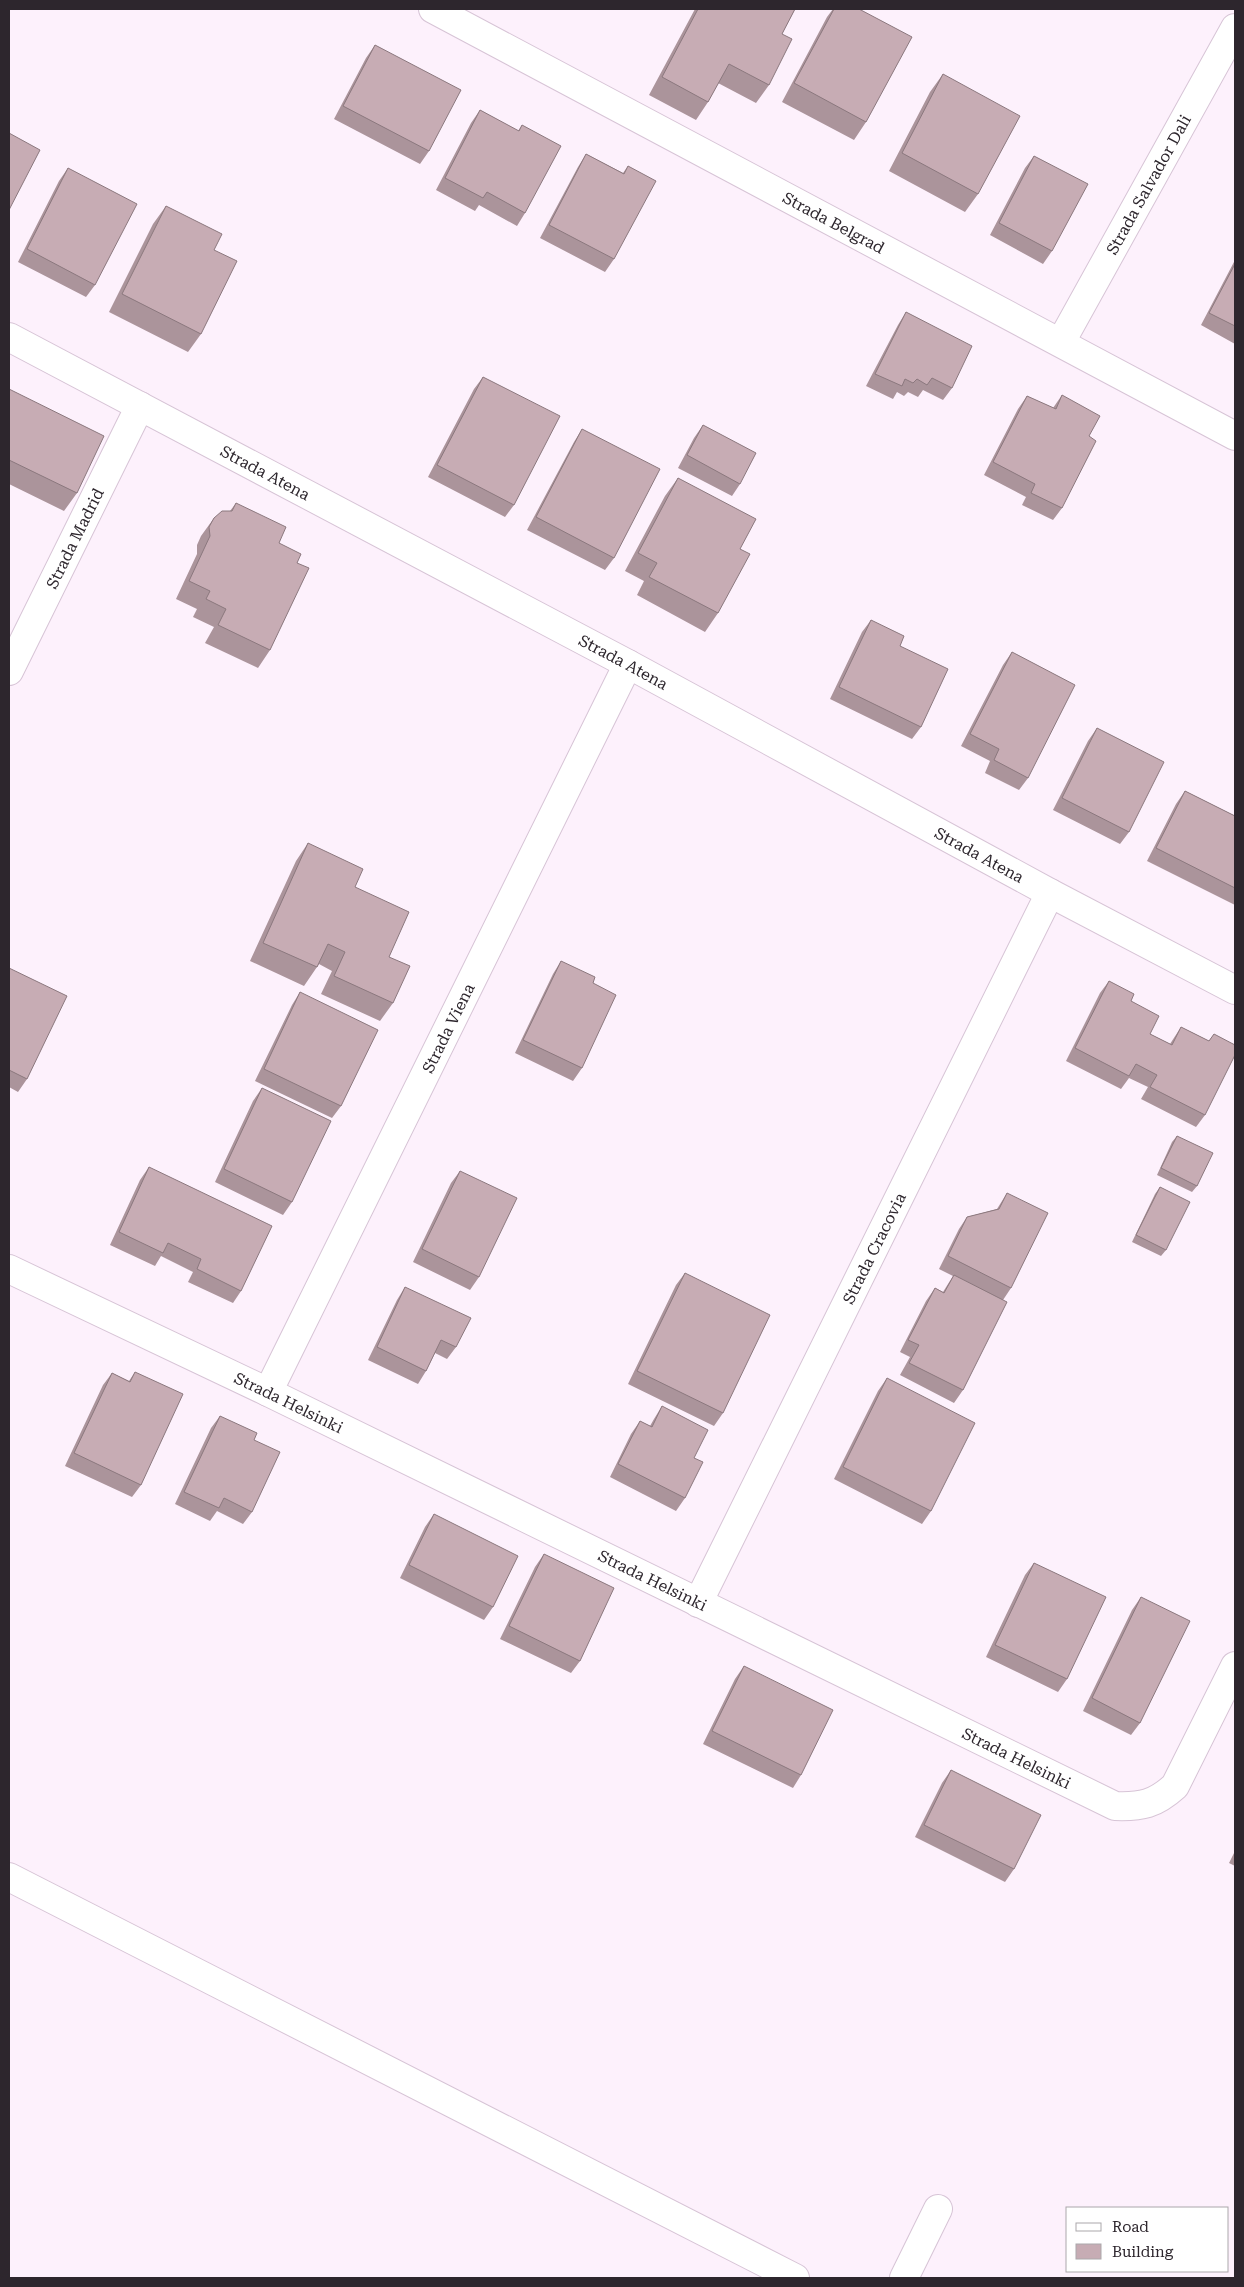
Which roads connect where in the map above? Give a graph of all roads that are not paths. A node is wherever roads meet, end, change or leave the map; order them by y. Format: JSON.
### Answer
{"nodes":[{"id":1,"x":433,"y":9,"type":"edge"},
{"id":2,"x":1235,"y":28,"type":"edge"},
{"id":3,"x":9,"y":337,"type":"edge"},
{"id":4,"x":1061,"y":342,"type":"junction"},
{"id":5,"x":140,"y":406,"type":"junction"},
{"id":6,"x":1235,"y":436,"type":"edge"},
{"id":7,"x":628,"y":664,"type":"junction"},
{"id":8,"x":9,"y":671,"type":"edge"},
{"id":9,"x":1050,"y":893,"type":"junction"},
{"id":10,"x":1235,"y":990,"type":"edge"},
{"id":11,"x":9,"y":1269,"type":"edge"},
{"id":12,"x":268,"y":1392,"type":"junction"},
{"id":13,"x":698,"y":1603,"type":"junction"},
{"id":14,"x":1235,"y":1666,"type":"edge"},
{"id":15,"x":9,"y":1877,"type":"edge"},
{"id":16,"x":938,"y":2209,"type":"dead end"},
{"id":17,"x":795,"y":2278,"type":"edge"},
{"id":18,"x":904,"y":2278,"type":"edge"}],
"edges":[{"from":1,"to":4,"type":"street","name":"Strada Belgrad"},
{"from":2,"to":4,"type":"street","name":"Strada Salvador Dali"},
{"from":3,"to":5,"type":"street","name":"Strada Atena"},
{"from":4,"to":6,"type":"street","name":"Strada Belgrad"},
{"from":5,"to":7,"type":"street","name":"Strada Atena"},
{"from":5,"to":8,"type":"street","name":"Strada Madrid"},
{"from":7,"to":9,"type":"street","name":"Strada Atena"},
{"from":7,"to":12,"type":"street","name":"Strada Viena"},
{"from":9,"to":10,"type":"street","name":"Strada Atena"},
{"from":9,"to":13,"type":"street","name":"Strada Cracovia"},
{"from":11,"to":12,"type":"street","name":"Strada Helsinki"},
{"from":12,"to":13,"type":"street","name":"Strada Helsinki"},
{"from":13,"to":14,"type":"street","name":"Strada Helsinki"},
{"from":15,"to":17,"type":"street"},
{"from":16,"to":18,"type":"street"}]}
